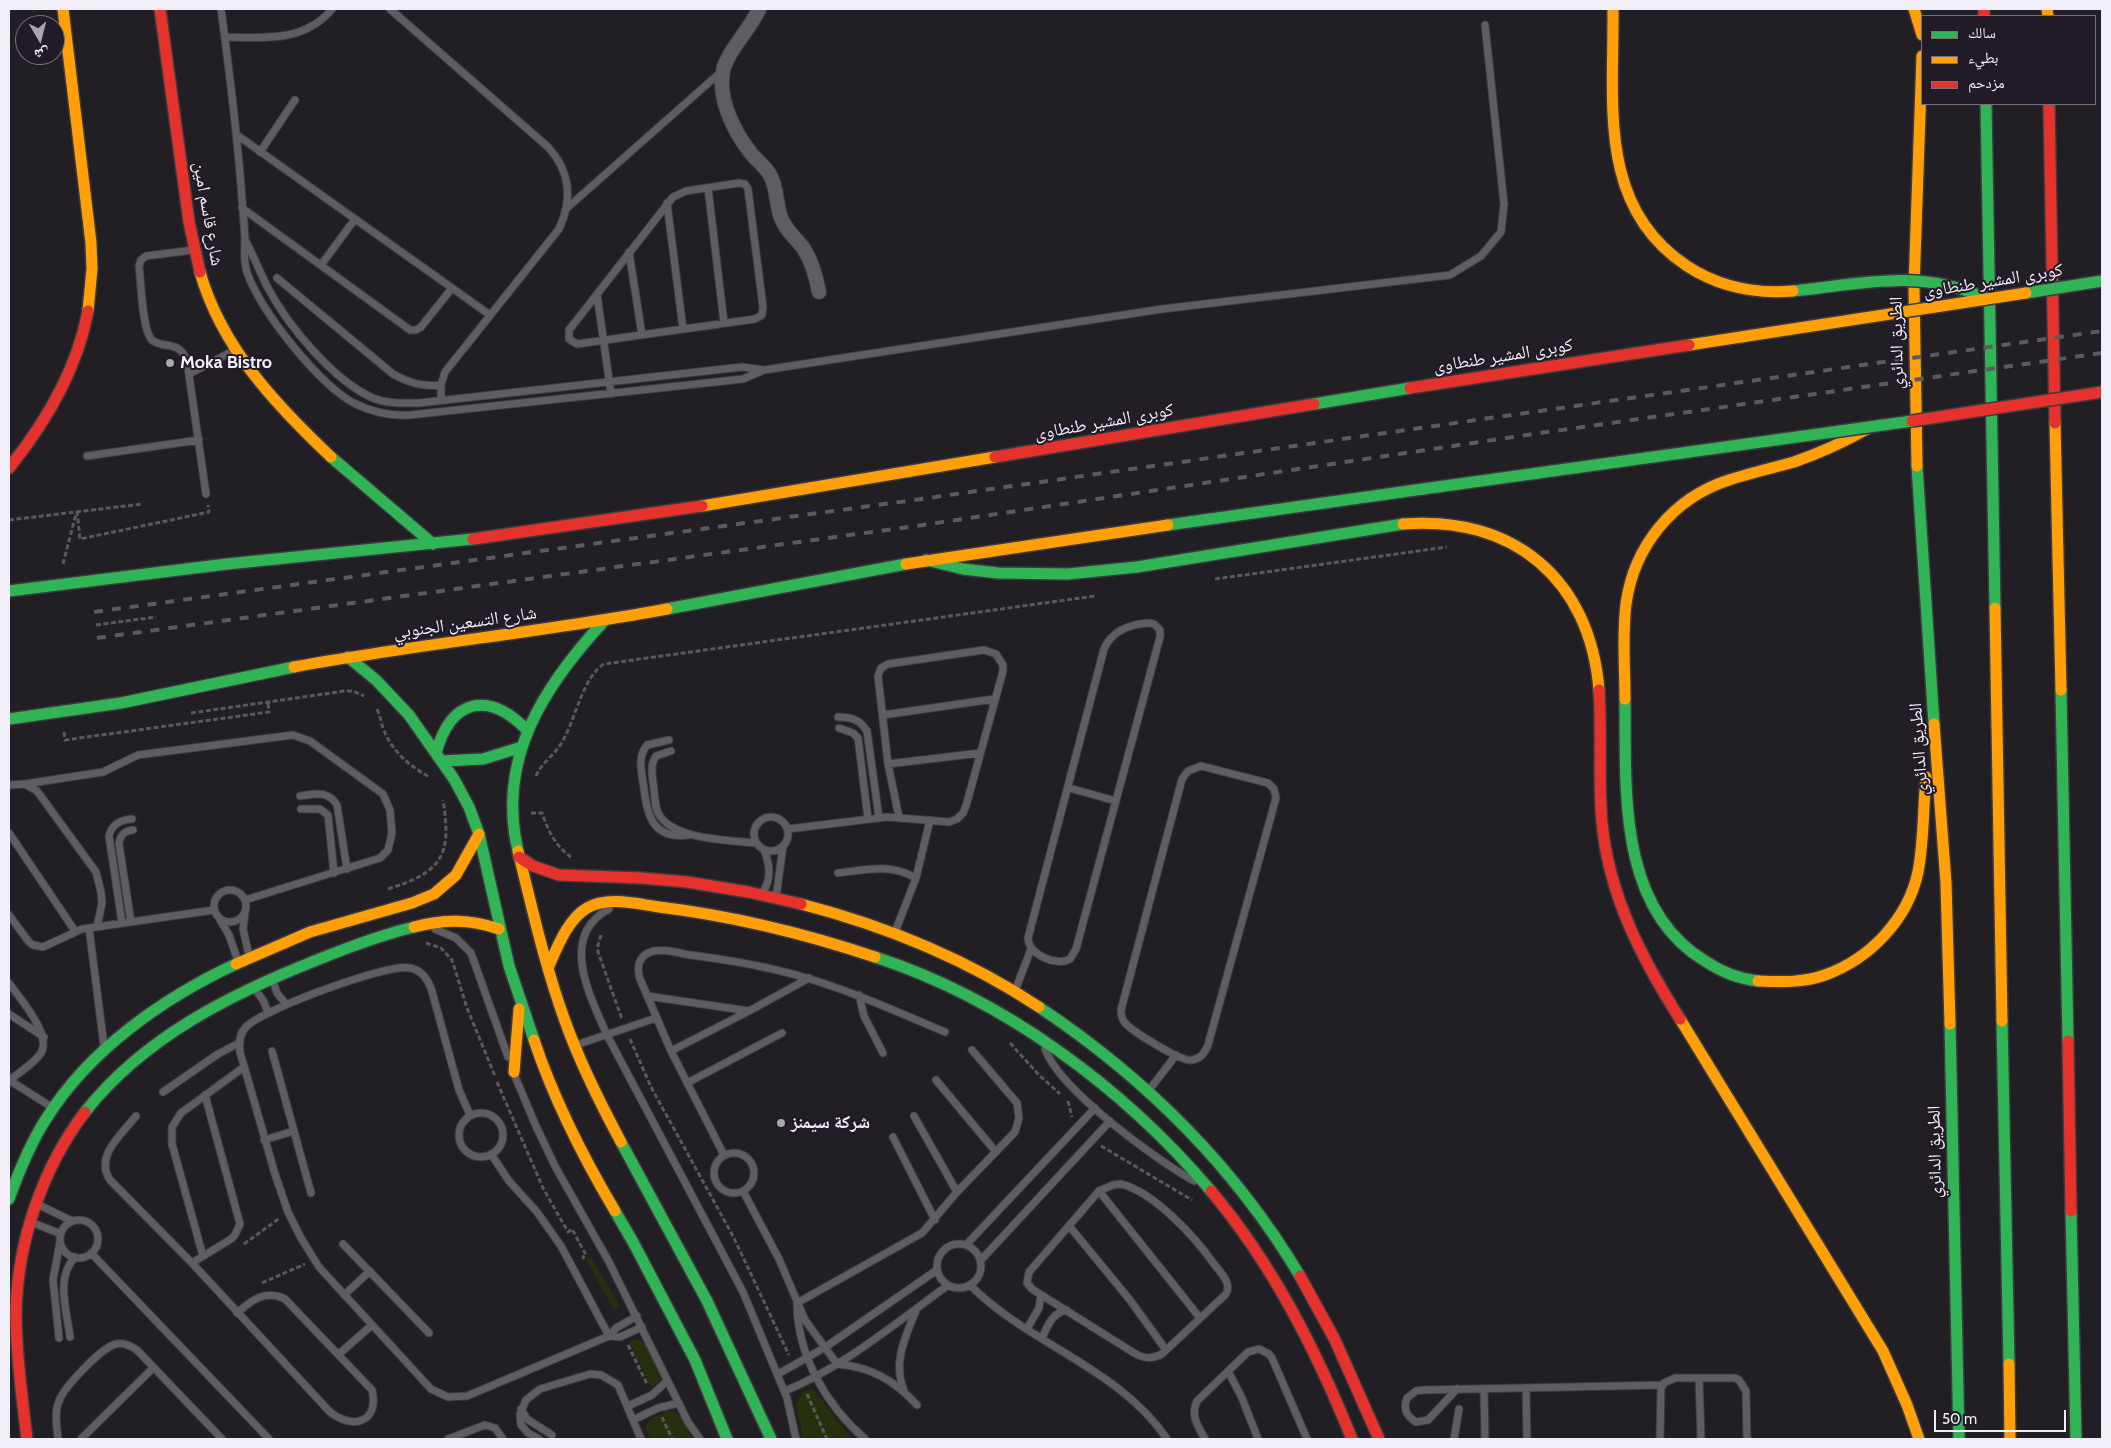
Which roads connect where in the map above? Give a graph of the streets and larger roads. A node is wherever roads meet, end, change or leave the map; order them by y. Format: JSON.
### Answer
{"nodes":[{"id":1,"x":64,"y":9,"type":"edge"},
{"id":2,"x":160,"y":9,"type":"edge"},
{"id":3,"x":759,"y":9,"type":"edge"},
{"id":4,"x":1613,"y":9,"type":"edge"},
{"id":5,"x":1914,"y":9,"type":"edge"},
{"id":6,"x":1921,"y":31,"type":"edge"},
{"id":7,"x":1921,"y":83,"type":"edge"},
{"id":8,"x":1986,"y":105,"type":"edge"},
{"id":9,"x":2049,"y":105,"type":"edge"},
{"id":10,"x":2101,"y":280,"type":"edge"},
{"id":11,"x":819,"y":292,"type":"dead end"},
{"id":12,"x":1988,"y":299,"type":"junction"},
{"id":13,"x":2102,"y":392,"type":"edge"},
{"id":14,"x":1868,"y":428,"type":"junction"},
{"id":15,"x":9,"y":468,"type":"edge"},
{"id":16,"x":433,"y":544,"type":"junction"},
{"id":17,"x":926,"y":560,"type":"junction"},
{"id":18,"x":9,"y":591,"type":"edge"},
{"id":19,"x":604,"y":621,"type":"junction"},
{"id":20,"x":348,"y":657,"type":"junction"},
{"id":21,"x":9,"y":719,"type":"edge"},
{"id":22,"x":527,"y":730,"type":"junction"},
{"id":23,"x":1936,"y":730,"type":"junction"},
{"id":24,"x":522,"y":747,"type":"junction"},
{"id":25,"x":439,"y":757,"type":"junction"},
{"id":26,"x":479,"y":834,"type":"junction"},
{"id":27,"x":519,"y":858,"type":"junction"},
{"id":28,"x":499,"y":929,"type":"junction"},
{"id":29,"x":548,"y":968,"type":"junction"},
{"id":30,"x":519,"y":1002,"type":"junction"},
{"id":31,"x":1056,"y":1017,"type":"junction"},
{"id":32,"x":1042,"y":1039,"type":"junction"},
{"id":33,"x":514,"y":1072,"type":"road end"},
{"id":34,"x":74,"y":1103,"type":"junction"},
{"id":35,"x":9,"y":1199,"type":"edge"},
{"id":36,"x":27,"y":1439,"type":"edge"},
{"id":37,"x":727,"y":1439,"type":"edge"},
{"id":38,"x":771,"y":1439,"type":"edge"},
{"id":39,"x":1352,"y":1439,"type":"edge"},
{"id":40,"x":1379,"y":1439,"type":"edge"},
{"id":41,"x":1918,"y":1439,"type":"edge"},
{"id":42,"x":1959,"y":1439,"type":"edge"},
{"id":43,"x":2010,"y":1439,"type":"edge"},
{"id":44,"x":2076,"y":1439,"type":"edge"}],
"edges":[{"from":1,"to":15,"type":"main road"},
{"from":2,"to":16,"type":"main road","name":"شارع قاسم امين"},
{"from":3,"to":11,"type":"street"},
{"from":4,"to":12,"type":"main road","bridge":true},
{"from":5,"to":6,"type":"main road"},
{"from":7,"to":23,"type":"main road","name":"الطريق الدائري"},
{"from":8,"to":43,"type":"main road"},
{"from":9,"to":44,"type":"main road"},
{"from":10,"to":12,"type":"main road","name":"كوبرى المشير طنطاوى","bridge":true},
{"from":12,"to":16,"type":"main road","name":"كوبرى المشير طنطاوى","bridge":true},
{"from":13,"to":14,"type":"main road","bridge":true},
{"from":14,"to":17,"type":"main road","bridge":true},
{"from":14,"to":23,"type":"main road"},
{"from":16,"to":18,"type":"main road"},
{"from":17,"to":19,"type":"main road","name":"شارع التسعين الجنوبي"},
{"from":17,"to":41,"type":"main road"},
{"from":19,"to":20,"type":"main road","name":"شارع التسعين الجنوبي"},
{"from":19,"to":22,"type":"main road"},
{"from":20,"to":21,"type":"main road","name":"شارع التسعين الجنوبي"},
{"from":20,"to":25,"type":"main road"},
{"from":22,"to":24,"type":"main road"},
{"from":22,"to":25,"type":"main road"},
{"from":23,"to":42,"type":"main road","name":"الطريق الدائري"},
{"from":24,"to":25,"type":"main road"},
{"from":24,"to":27,"type":"main road"},
{"from":25,"to":26,"type":"main road"},
{"from":26,"to":28,"type":"main road"},
{"from":26,"to":34,"type":"main road"},
{"from":27,"to":29,"type":"main road"},
{"from":27,"to":31,"type":"main road"},
{"from":28,"to":30,"type":"main road"},
{"from":28,"to":34,"type":"main road"},
{"from":29,"to":32,"type":"main road"},
{"from":29,"to":38,"type":"main road"},
{"from":30,"to":33,"type":"main road"},
{"from":30,"to":37,"type":"main road"},
{"from":31,"to":32,"type":"main road"},
{"from":31,"to":40,"type":"main road"},
{"from":32,"to":39,"type":"main road"},
{"from":34,"to":35,"type":"main road"},
{"from":34,"to":36,"type":"main road"}]}
